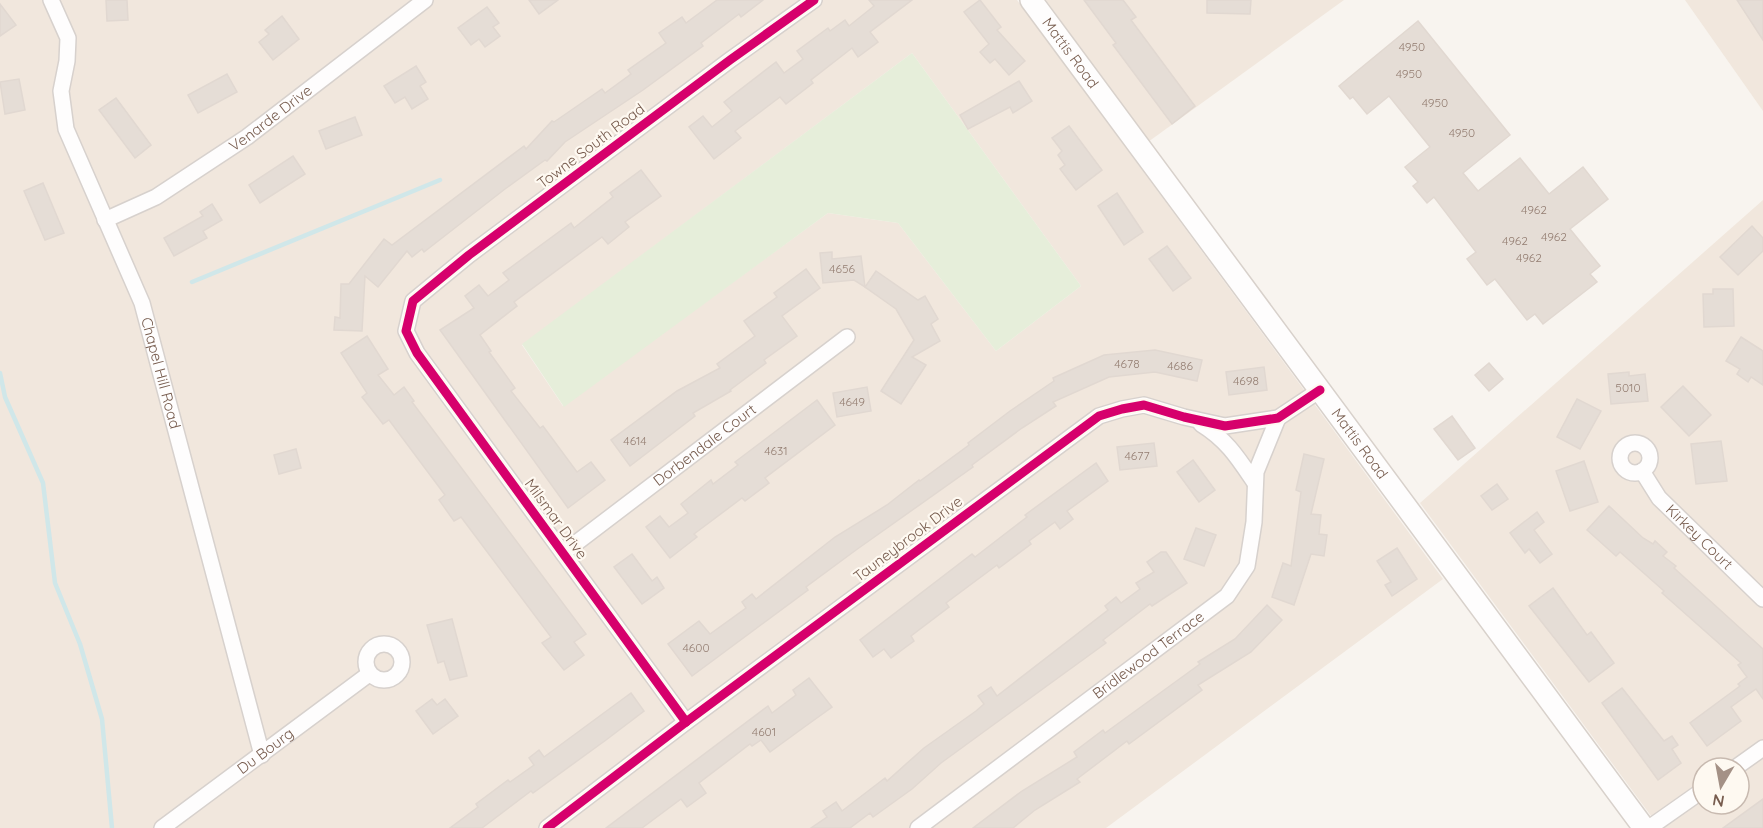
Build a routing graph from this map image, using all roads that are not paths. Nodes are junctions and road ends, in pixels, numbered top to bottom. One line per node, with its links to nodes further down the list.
1 (51, 0): 5 (street, Chapel Hill Road)
2 (425, 0): 5 (street, Venarde Drive)
3 (814, 0): 6 (street, Towne South Road)
4 (1031, 0): 8 (main road, Mattis Road)
5 (105, 220): 17 (street, Chapel Hill Road)
6 (406, 330): 13 (street, Milsmar Drive)
7 (847, 337): 13 (street, Dorbendale Court)
8 (1320, 390): 9 (street, Tauneybrook Drive); 22 (main road, Mattis Road)
9 (1278, 418): 10 (street, Tauneybrook Drive); 12 (street, Bridlewood Terrace)
10 (1195, 420): 12 (street, Tauneybrook Drive); 16 (street, Tauneybrook Drive)
11 (1642, 471): 14 (street, Kirkey Court)
12 (1255, 483): 21 (street, Bridlewood Terrace)
13 (563, 553): 16 (street, Milsmar Drive)
14 (1763, 599)
15 (369, 674): 17 (street, Du Bourg)
16 (686, 722): 20 (street, Tauneybrook Drive)
17 (262, 755): 19 (street, Du Bourg)
18 (1691, 798): 23 (street)
19 (162, 828)
20 (547, 828)
21 (918, 828)
22 (1644, 828)
23 (1649, 828)

